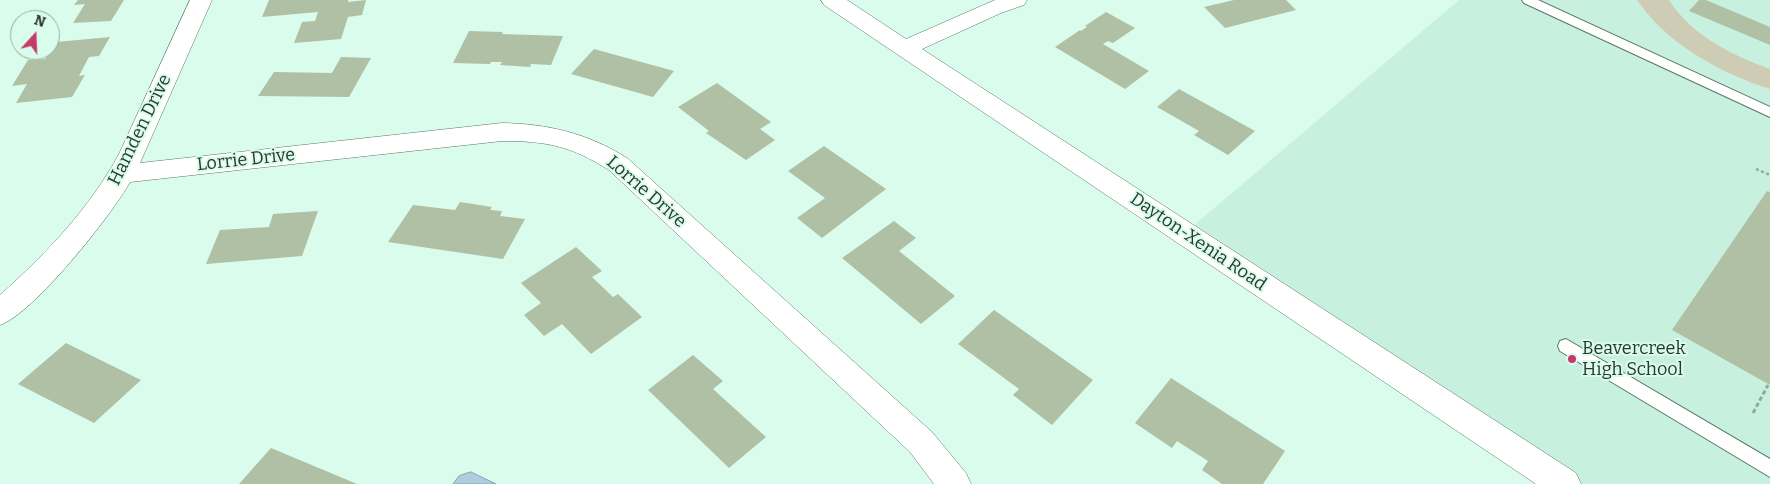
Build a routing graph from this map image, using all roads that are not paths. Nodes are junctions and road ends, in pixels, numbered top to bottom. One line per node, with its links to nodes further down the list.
1 (201, 0): 7 (street, Hamden Drive)
2 (832, 0): 5 (street, Dayton-Xenia Road)
3 (1016, 0): 5 (street)
4 (1528, 0): 6 (lane)
5 (904, 48): 12 (street, Dayton-Xenia Road)
6 (1770, 112)
7 (121, 174): 8 (street, Hamden Drive); 11 (street, Lorrie Drive)
8 (0, 313)
9 (1566, 346): 10 (lane)
10 (1770, 469)
11 (954, 484)
12 (1564, 484)

